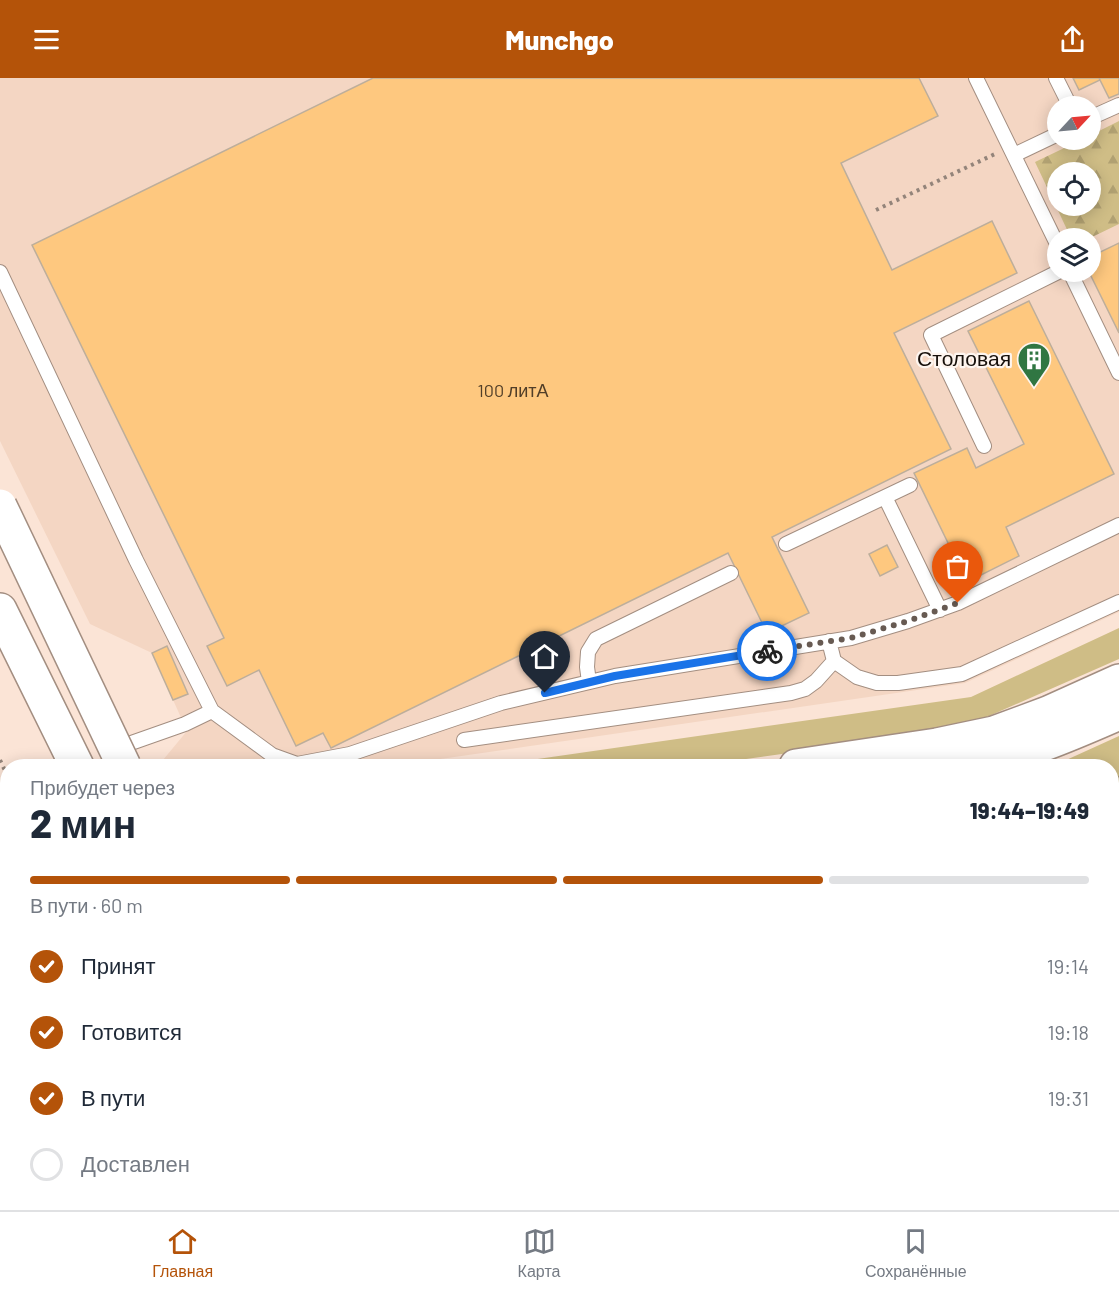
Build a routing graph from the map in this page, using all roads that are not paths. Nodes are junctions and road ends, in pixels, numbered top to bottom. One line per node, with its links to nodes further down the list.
1 (976, 78): 7 (lane)
2 (1056, 78): 3 (lane)
3 (1065, 96)
4 (1119, 105): 5 (lane)
5 (1101, 113)
6 (1047, 138): 7 (lane)
7 (1011, 151): 8 (lane)
8 (1049, 228)
9 (0, 272): 28 (lane)
10 (1047, 277): 13 (lane)
11 (1075, 282): 12 (lane)
12 (1119, 373)
13 (984, 446)
14 (910, 485): 15 (lane)
15 (885, 497): 19 (lane); 23 (lane)
16 (0, 506): 32 (main road, bridge)
17 (0, 517): 33 (street)
18 (1119, 525): 23 (lane)
19 (786, 544)
20 (731, 573): 27 (lane)
21 (1119, 602): 25 (lane)
22 (0, 610): 31 (main road)
23 (940, 610): 24 (lane)
24 (829, 641): 25 (lane); 27 (lane)
25 (834, 661): 30 (lane)
26 (1119, 681): 37 (main road)
27 (589, 682): 36 (lane)
28 (212, 711): 34 (lane); 35 (lane)
29 (1119, 713): 38 (main road)
30 (464, 740)
31 (73, 759)
32 (119, 759)
33 (119, 759)
34 (123, 759)
35 (282, 759)
36 (326, 759)
37 (843, 759)
38 (1027, 759)

